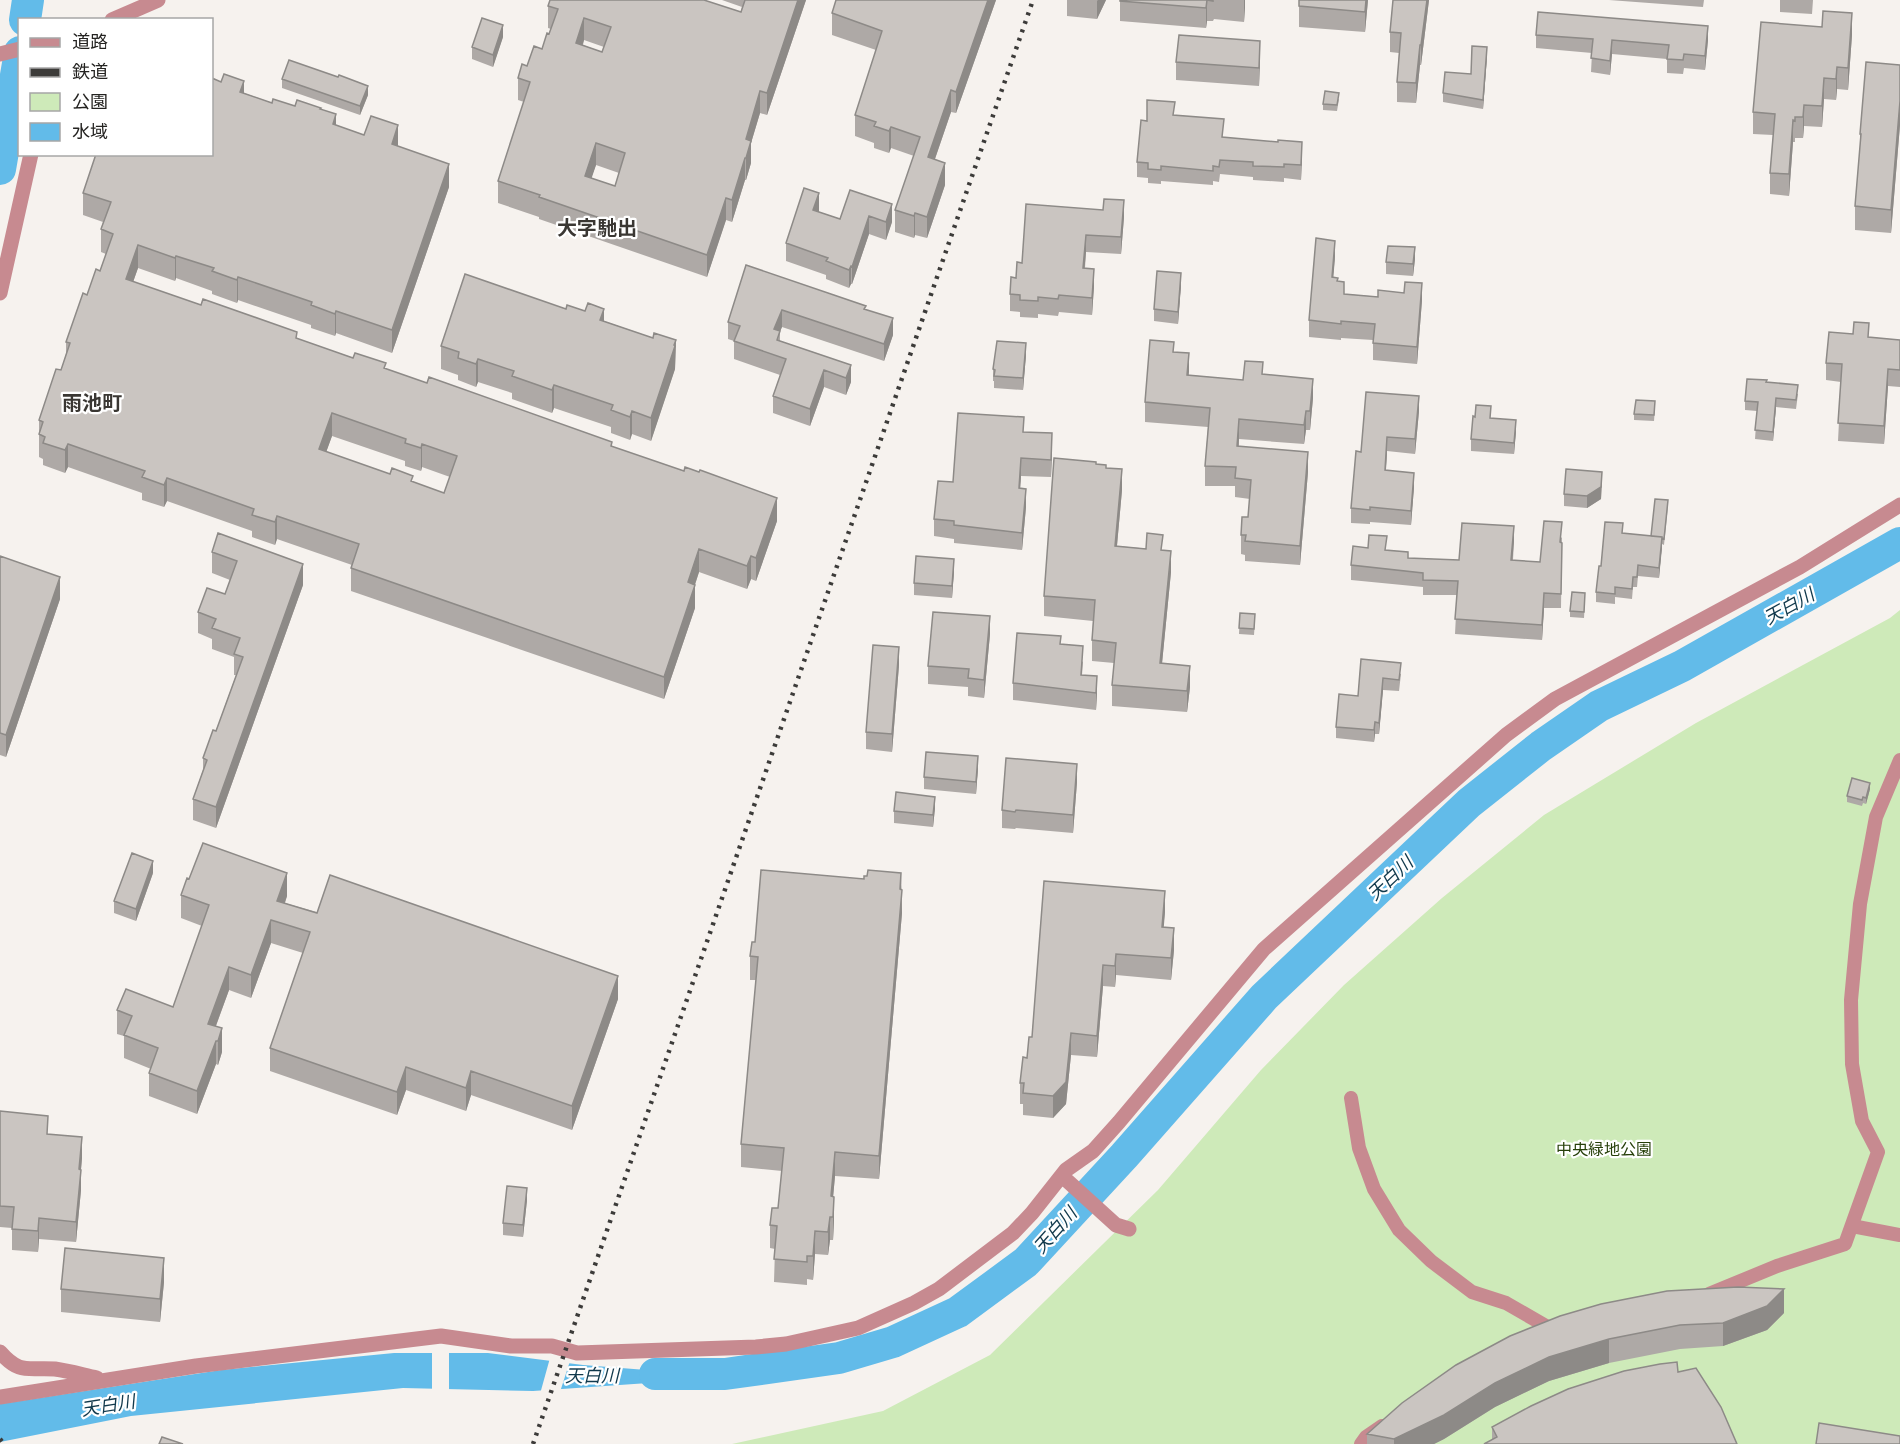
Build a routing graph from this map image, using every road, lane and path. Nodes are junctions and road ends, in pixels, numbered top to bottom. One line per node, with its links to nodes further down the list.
1 (158, 0): 2 (street)
2 (117, 18)
3 (18, 50): 4 (street)
4 (0, 54)
5 (31, 156): 6 (street)
6 (0, 292)
7 (1900, 505): 10 (street)
8 (1900, 759): 11 (street)
9 (1351, 1098): 15 (street)
10 (1065, 1179): 12 (street); 17 (street)
11 (1852, 1226): 13 (street); 14 (street)
12 (1123, 1227)
13 (1900, 1235)
14 (1696, 1300)
15 (1546, 1327)
16 (0, 1352): 17 (street)
17 (105, 1380): 18 (street)
18 (0, 1397)
19 (1394, 1417): 20 (street)
20 (1361, 1444)

